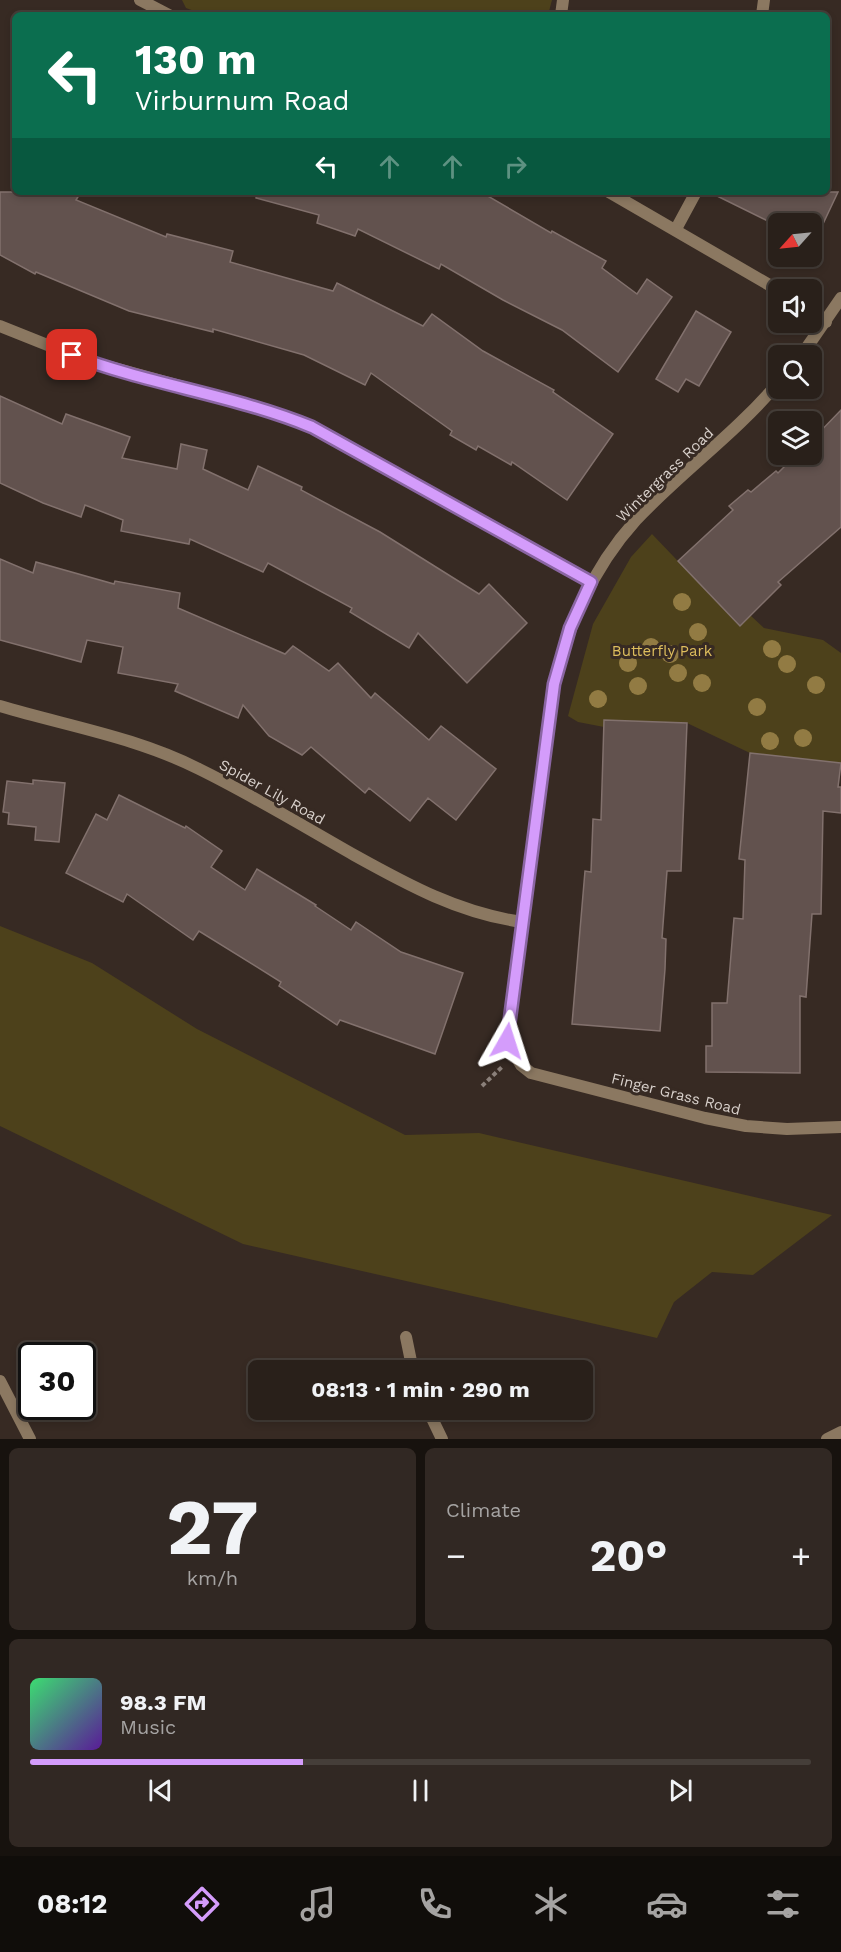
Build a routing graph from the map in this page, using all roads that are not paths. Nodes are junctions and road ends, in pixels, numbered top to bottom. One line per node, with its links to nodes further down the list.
1 (146, 1): 2 (street)
2 (164, 12)
3 (614, 195): 5 (street)
4 (694, 195): 5 (street)
5 (676, 229): 6 (street)
6 (768, 284)
7 (841, 298): 9 (street)
8 (822, 319): 9 (street)
9 (826, 322): 11 (street)
10 (0, 326): 13 (street)
11 (809, 345)
12 (768, 393): 13 (street, Wintergrass Road)
13 (591, 582): 15 (street, Wintergrass Road)
14 (0, 706): 15 (street, Spider Lily Road)
15 (522, 922): 16 (street, Wintergrass Road)
16 (514, 1055): 17 (street, Finger Grass Road)
17 (841, 1127)
18 (405, 1337): 19 (street)
19 (410, 1360)
20 (0, 1381): 23 (street)
21 (433, 1420): 24 (street)
22 (841, 1432): 25 (street)
23 (30, 1439)
24 (442, 1439)
25 (827, 1439)

